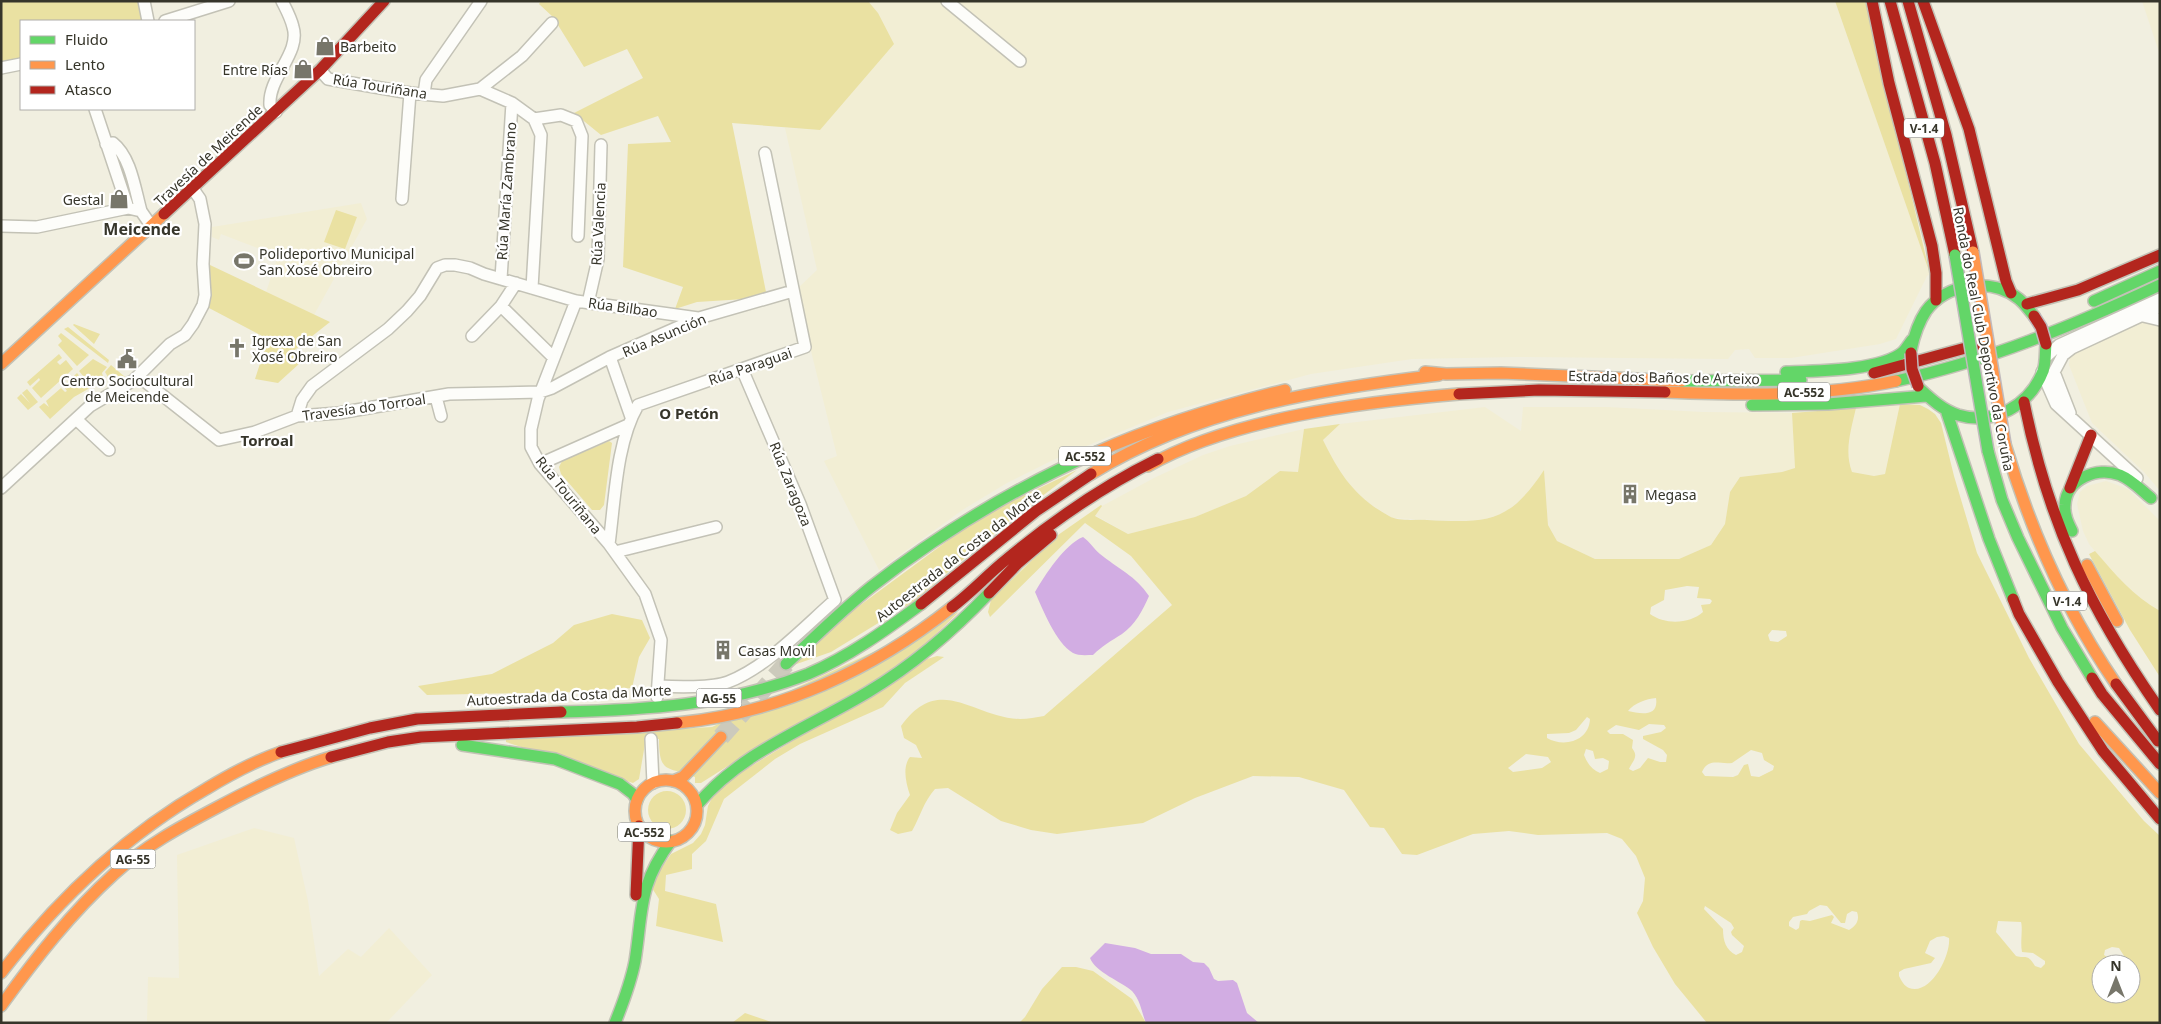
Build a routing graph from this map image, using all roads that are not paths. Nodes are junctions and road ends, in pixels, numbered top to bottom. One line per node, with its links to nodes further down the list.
1 (144, 1): 11 (street)
2 (229, 1): 12 (street)
3 (282, 1): 23 (street)
4 (384, 1): 17 (main road, Travesía de Meicende)
5 (481, 1): 20 (street)
6 (947, 1): 14 (street)
7 (1872, 1): 44 (main road)
8 (1890, 1): 102 (main road, Ronda do Real Club Deportivo da Coruña / V-1.4, bridge)
9 (1908, 1): 101 (main road, Ronda do Real Club Deportivo da Coruña / V-1.4, bridge)
10 (1923, 1): 42 (main road)
11 (148, 20)
12 (168, 20)
13 (552, 22): 18 (street)
14 (1020, 61)
15 (20, 64): 16 (street)
16 (1, 68)
17 (320, 70): 19 (street, Rúa Touriñana); 23 (main road, Travesía de Meicende)
18 (480, 89): 20 (street, Rúa Touriñana); 21 (street)
19 (410, 93): 20 (street, Rúa Touriñana); 29 (street)
20 (424, 94)
21 (512, 103): 24 (street); 37 (street, Rúa María Zambrano)
22 (94, 110): 25 (street)
23 (276, 112): 28 (main road, Travesía de Meicende)
24 (534, 119): 34 (street); 40 (street)
25 (106, 144): 30 (street); 31 (street)
26 (602, 146): 46 (street, Rúa Valencia)
27 (765, 153): 41 (street, Rúa Paraguai)
28 (193, 189): 33 (main road, Travesía de Meicende); 68 (street)
29 (402, 198)
30 (128, 208): 31 (street); 32 (street)
31 (141, 211): 33 (street)
32 (1, 226)
33 (152, 227): 63 (main road, Travesía de Meicende)
34 (578, 236)
35 (2160, 255): 47 (main road)
36 (2160, 271): 49 (main road)
37 (501, 279): 38 (street); 76 (street)
38 (516, 283): 40 (street); 48 (street)
39 (2160, 285): 70 (main road, Estrada dos Baños de Arteixo / AC-552)
40 (532, 288): 45 (street)
41 (793, 291): 52 (street, Rúa Asunción); 64 (street, Rúa Paraguai)
42 (2011, 293): 44 (main road); 47 (main road)
43 (2160, 299): 56 (street)
44 (1936, 300): 59 (main road)
45 (576, 301): 46 (street, Rúa Bilbao); 61 (street, Rúa Touriñana)
46 (588, 302): 52 (street, Rúa Bilbao)
47 (2027, 304): 60 (main road, bridge)
48 (501, 306): 57 (street); 61 (street)
49 (2080, 307)
50 (2160, 307): 51 (street)
51 (2143, 316): 54 (street); 56 (street); 75 (street)
52 (699, 318): 62 (street, Rúa Asunción)
53 (2054, 318): 55 (main road)
54 (2160, 320)
55 (2029, 328)
56 (2087, 331): 60 (street)
57 (472, 336)
58 (1998, 339): 65 (main road, Estrada dos Baños de Arteixo / AC-552)
59 (1912, 340): 65 (main road, AC-552); 71 (main road, bridge)
60 (2046, 350): 66 (main road)
61 (552, 357): 69 (street, Rúa Touriñana)
62 (610, 357): 69 (street, Rúa Asunción); 79 (street)
63 (1, 364)
64 (742, 369): 79 (street, Rúa Paraguai); 91 (street, Rúa Zaragoza)
65 (1503, 372): 67 (main road, Estrada dos Baños de Arteixo / AC-552)
66 (2042, 372): 73 (main road); 75 (street)
67 (1440, 375): 90 (main road, AC-552); 113 (main road, Autoestrada da Costa da Morte / AG-55)
68 (138, 376): 76 (street, Travesía do Torroal); 78 (street)
69 (540, 392): 72 (street, Travesía do Torroal); 83 (street, Rúa Touriñana)
70 (1442, 393): 71 (main road, AC-552); 82 (main road, Estrada dos Baños de Arteixo / AC-552)
71 (1926, 396): 74 (main road)
72 (436, 397): 76 (street, Travesía do Torroal); 77 (street, Travesía do Torroal)
73 (2024, 402): 74 (main road); 98 (main road)
74 (1947, 412): 96 (main road)
75 (2070, 415): 80 (street)
76 (297, 416)
77 (440, 416)
78 (76, 419): 81 (street); 84 (street)
79 (630, 421): 83 (street, Rúa Paraguai); 89 (street)
80 (2092, 435): 85 (main road); 86 (street)
81 (109, 450)
82 (1158, 459): 103 (main road, AG-55); 108 (main road, AC-552)
83 (540, 464): 89 (street, Rúa Touriñana)
84 (1, 488)
85 (2069, 490): 86 (main road); 93 (main road)
86 (2152, 498): 87 (street)
87 (2160, 507)
88 (716, 527): 89 (street)
89 (612, 548): 91 (street, Rúa Touriñana)
90 (881, 580): 91 (main road); 92 (main road, AC-552)
91 (834, 600): 92 (main road)
92 (835, 617): 94 (main road, AC-552)
93 (2121, 627)
94 (786, 664)
95 (2146, 668): 97 (main road)
96 (2058, 682): 106 (main road); 109 (main road)
97 (2160, 691)
98 (2160, 710)
99 (721, 737): 104 (main road)
100 (651, 739): 105 (street)
101 (2160, 742)
102 (2160, 764)
103 (306, 765): 107 (main road); 114 (main road, AG-55)
104 (673, 781): 105 (main road); 108 (main road)
105 (653, 783): 107 (main road)
106 (2160, 793)
107 (637, 800): 110 (main road, AC-552)
108 (697, 806): 111 (main road, AC-552)
109 (2160, 819)
110 (639, 826): 111 (main road, AC-552); 112 (main road, AC-552)
111 (672, 841): 112 (main road, AC-552)
112 (638, 927): 115 (main road, AC-552)
113 (1, 973)
114 (1, 1006)
115 (615, 1023)

